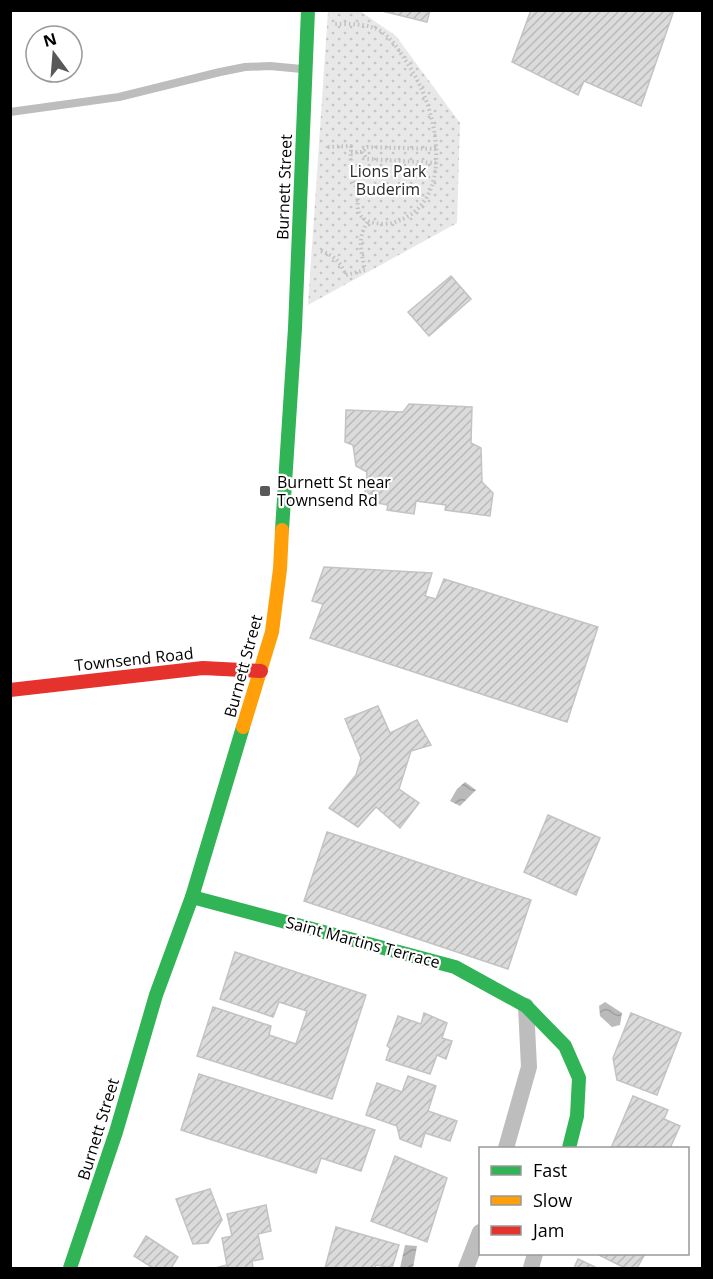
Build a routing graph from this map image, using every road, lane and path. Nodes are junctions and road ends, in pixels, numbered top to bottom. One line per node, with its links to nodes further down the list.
1 (308, 10): 3 (main road, Burnett Street)
2 (335, 24): 6 (path)
3 (305, 70): 4 (lane); 12 (main road, Burnett Street)
4 (10, 112)
5 (328, 147): 7 (path)
6 (436, 149): 8 (path); 9 (path)
7 (351, 152): 8 (path); 10 (path)
8 (362, 152): 9 (path)
9 (436, 163): 10 (path)
10 (368, 221): 11 (path)
11 (321, 251)
12 (261, 671): 13 (main road, Townsend Road); 14 (main road, Burnett Street)
13 (10, 690)
14 (192, 897): 15 (main road, Saint Martins Terrace); 19 (main road, Burnett Street)
15 (526, 1006): 16 (street); 17 (main road, Saint Martins Terrace)
16 (507, 1147)
17 (570, 1147)
18 (479, 1235): 20 (street)
19 (70, 1269)
20 (466, 1269)

